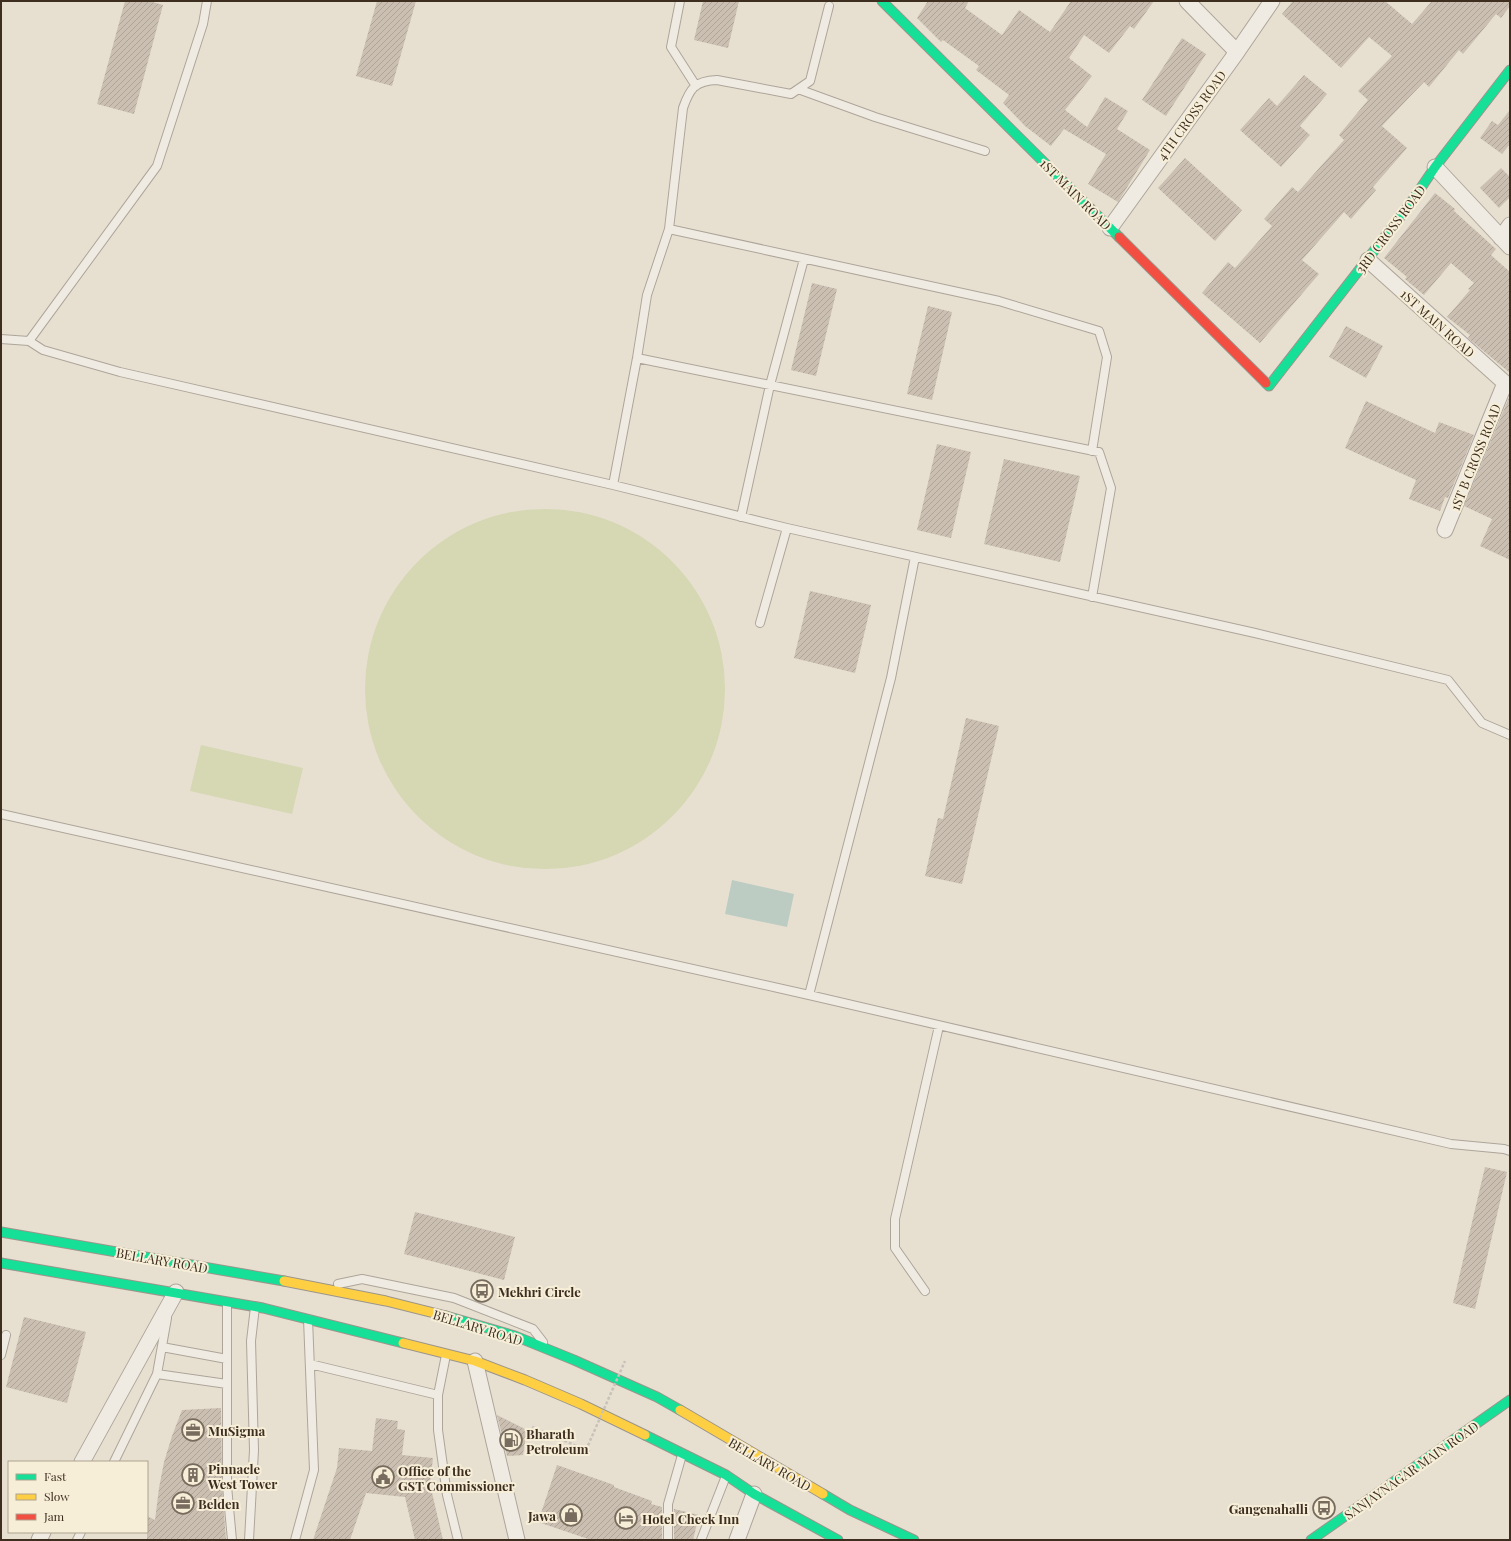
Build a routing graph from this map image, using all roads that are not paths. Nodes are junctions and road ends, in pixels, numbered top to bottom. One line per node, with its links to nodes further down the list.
1 (207, 1): 20 (lane)
2 (680, 1): 9 (lane)
3 (882, 1): 14 (main road, 1ST MAIN ROAD)
4 (1187, 1): 7 (street)
5 (1272, 1): 7 (street, 4TH CROSS ROAD)
6 (828, 6): 10 (lane)
7 (1237, 52): 14 (street, 4TH CROSS ROAD)
8 (1510, 70): 12 (main road, 3RD CROSS ROAD)
9 (696, 86): 10 (lane); 15 (lane)
10 (798, 89): 11 (lane)
11 (985, 152)
12 (1435, 167): 16 (street); 18 (main road, 3RD CROSS ROAD)
13 (1510, 225): 16 (street)
14 (1110, 228): 24 (main road, 1ST MAIN ROAD)
15 (668, 229): 17 (lane); 21 (lane)
16 (1505, 242)
17 (804, 259): 22 (lane); 25 (lane)
18 (1368, 260): 23 (street, 1ST MAIN ROAD); 24 (main road, 3RD CROSS ROAD)
19 (1, 339): 20 (lane)
20 (30, 341): 26 (lane)
21 (637, 358): 22 (lane); 26 (lane)
22 (770, 385): 25 (lane); 27 (lane)
23 (1508, 385): 29 (street, 1ST B CROSS ROAD)
24 (1269, 386)
25 (1092, 451): 31 (lane)
26 (613, 485): 27 (lane)
27 (741, 517): 28 (lane)
28 (786, 528): 30 (lane); 32 (lane)
29 (1445, 530)
30 (915, 557): 31 (lane); 35 (lane)
31 (1092, 597): 33 (lane)
32 (760, 623)
33 (1510, 734)
34 (1, 814): 35 (lane)
35 (809, 995): 36 (lane)
36 (939, 1026): 37 (lane); 41 (lane)
37 (1510, 1151)
38 (1, 1232): 40 (main road, BELLARY ROAD)
39 (1, 1263): 42 (main road)
40 (321, 1288): 48 (main road, BELLARY ROAD); 48 (lane)
41 (924, 1290)
42 (172, 1299): 43 (main road); 47 (lane); 59 (street)
43 (227, 1302): 44 (main road); 51 (lane)
44 (255, 1307): 45 (main road); 64 (lane)
45 (308, 1319): 49 (main road); 53 (lane)
46 (6, 1335): 50 (lane)
47 (162, 1348): 51 (lane); 54 (lane)
48 (548, 1350): 72 (main road, BELLARY ROAD)
49 (446, 1354): 52 (main road); 56 (lane)
50 (1, 1355)
51 (228, 1359): 55 (lane)
52 (475, 1361): 58 (main road); 67 (street)
53 (310, 1364): 56 (lane); 65 (lane)
54 (157, 1374): 55 (lane); 60 (lane)
55 (227, 1384): 63 (lane)
56 (438, 1395): 66 (lane)
57 (1510, 1400): 73 (main road, SANJAYNAGAR MAIN ROAD)
58 (682, 1454): 61 (main road); 68 (lane)
59 (83, 1461)
60 (114, 1461)
61 (726, 1476): 62 (main road); 69 (lane)
62 (754, 1494): 70 (street); 71 (main road)
63 (232, 1540)
64 (249, 1540)
65 (295, 1540)
66 (458, 1540)
67 (517, 1540)
68 (668, 1540)
69 (701, 1540)
70 (737, 1540)
71 (838, 1540)
72 (914, 1540)
73 (1311, 1540)

